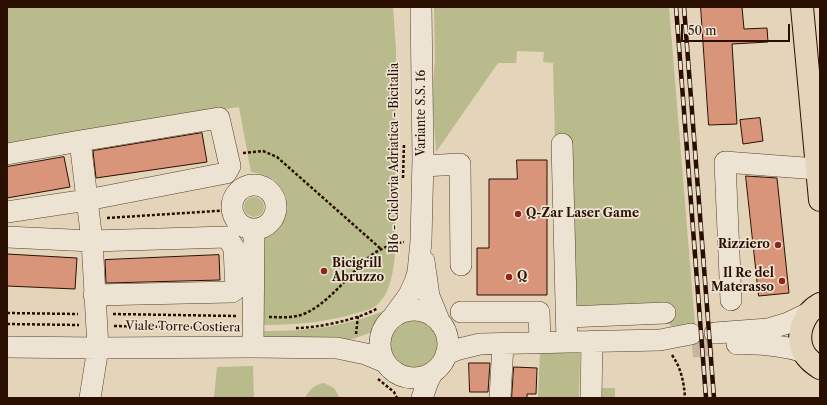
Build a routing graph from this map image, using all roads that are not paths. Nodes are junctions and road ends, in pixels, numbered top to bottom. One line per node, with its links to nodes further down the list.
1 (421, 7): 6 (street, Variante S.S. 16)
2 (802, 7): 7 (main road)
3 (80, 141): 5 (street); 9 (street); 9 (street)
4 (562, 144): 22 (street)
5 (7, 154)
6 (422, 166): 11 (street, Variante S.S. 16); 15 (street)
7 (817, 169): 8 (main road); 16 (street)
8 (820, 200)
9 (88, 210): 10 (street); 14 (street)
10 (7, 212)
11 (422, 218): 21 (street, Variante S.S. 16); 23 (street, Variante S.S. 16)
12 (254, 230): 12 (street); 31 (street)
13 (7, 237): 14 (street)
14 (92, 241): 18 (street); 18 (street)
15 (461, 265)
16 (731, 300)
17 (817, 305): 34 (main road); 34 (street)
18 (95, 311): 32 (street)
19 (461, 312): 26 (street)
20 (665, 313): 22 (street)
21 (387, 316): 23 (street); 33 (street, Viale Torre Costiera); 36 (street)
22 (566, 318): 27 (street)
23 (442, 326): 28 (street); 35 (street)
24 (692, 340): 25 (street)
25 (592, 341): 27 (street); 44 (street)
26 (540, 342): 27 (street); 29 (street)
27 (567, 342)
28 (480, 344): 29 (street); 35 (street)
29 (503, 344): 43 (street)
30 (7, 347): 32 (street, Viale Torre Costiera)
31 (253, 347): 32 (street, Viale Torre Costiera); 33 (street, Viale Torre Costiera)
32 (98, 348): 40 (street)
33 (337, 348): 36 (street, Viale Torre Costiera)
34 (804, 352): 37 (main road)
35 (446, 354): 38 (street)
36 (385, 362): 39 (street)
37 (820, 368)
38 (433, 372): 39 (street); 42 (street)
39 (402, 376): 41 (street)
40 (90, 398)
41 (416, 398)
42 (422, 398)
43 (500, 398)
44 (591, 398)

